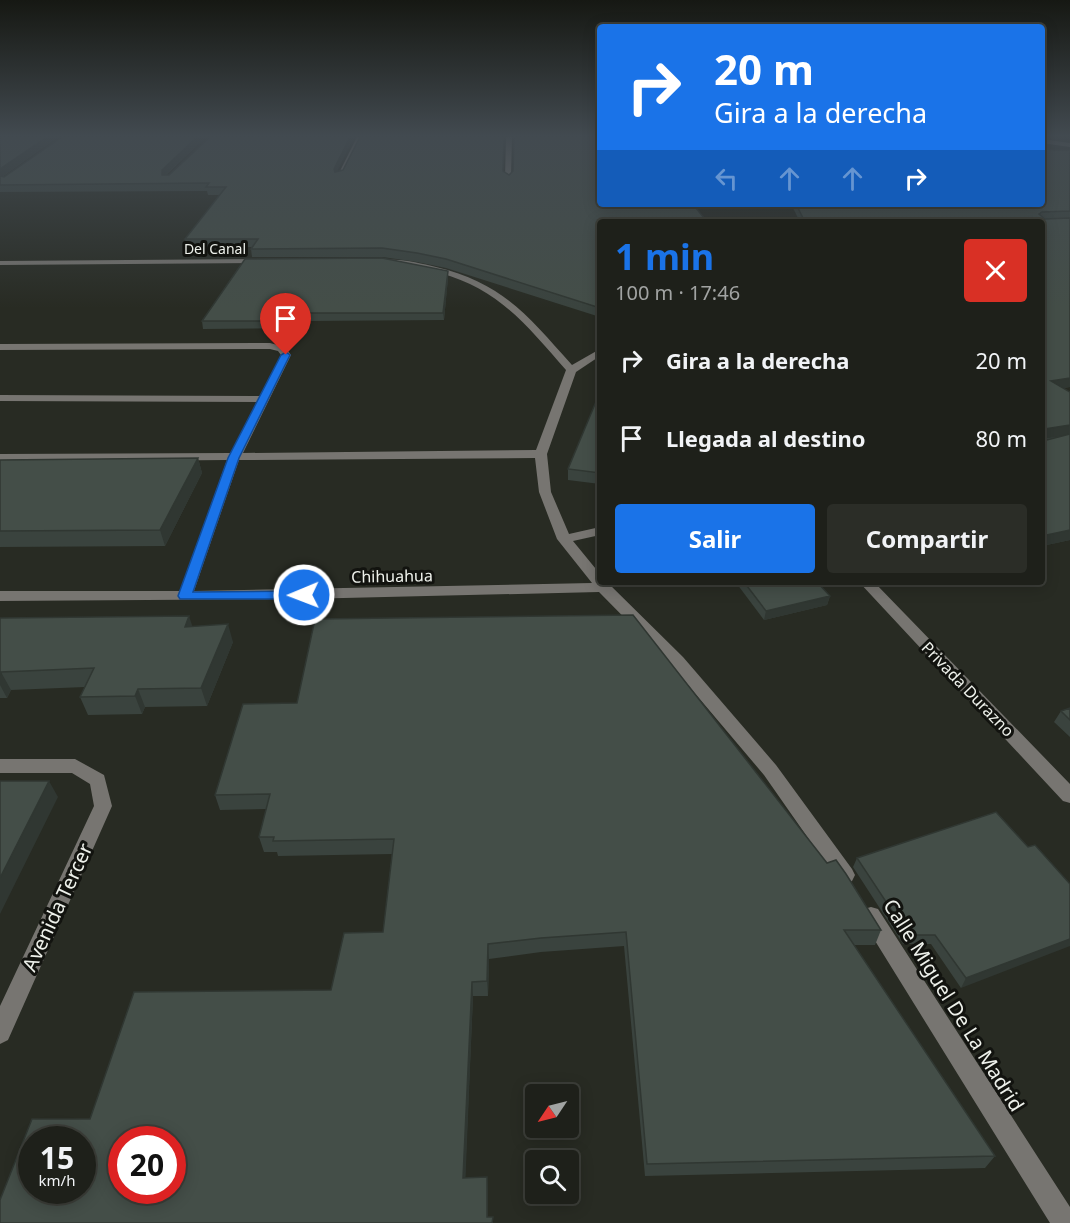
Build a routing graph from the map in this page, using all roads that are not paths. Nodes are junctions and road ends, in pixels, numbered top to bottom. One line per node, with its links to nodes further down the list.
1 (276, 261): 3 (street, Del Canal)
2 (383, 261): 6 (street)
3 (0, 263)
4 (0, 347): 8 (street)
5 (597, 354): 6 (street)
6 (571, 370): 9 (street, Calle Miguel De La Madrid)
7 (0, 398): 8 (street)
8 (263, 399): 11 (street)
9 (541, 454): 11 (street); 13 (street, Calle Miguel De La Madrid)
10 (0, 458): 11 (street)
11 (234, 458): 18 (street)
12 (597, 532): 13 (street)
13 (564, 539): 14 (street, Calle Miguel De La Madrid)
14 (597, 580)
15 (869, 585): 20 (street, Privada Durazno)
16 (603, 587): 18 (street, Chihuahua); 22 (street, Calle Miguel De La Madrid)
17 (0, 596): 18 (street, Chihuahua)
18 (184, 596)
19 (0, 766): 21 (street, Avenida Tercer)
20 (1070, 796)
21 (0, 1032)
22 (1065, 1223)

